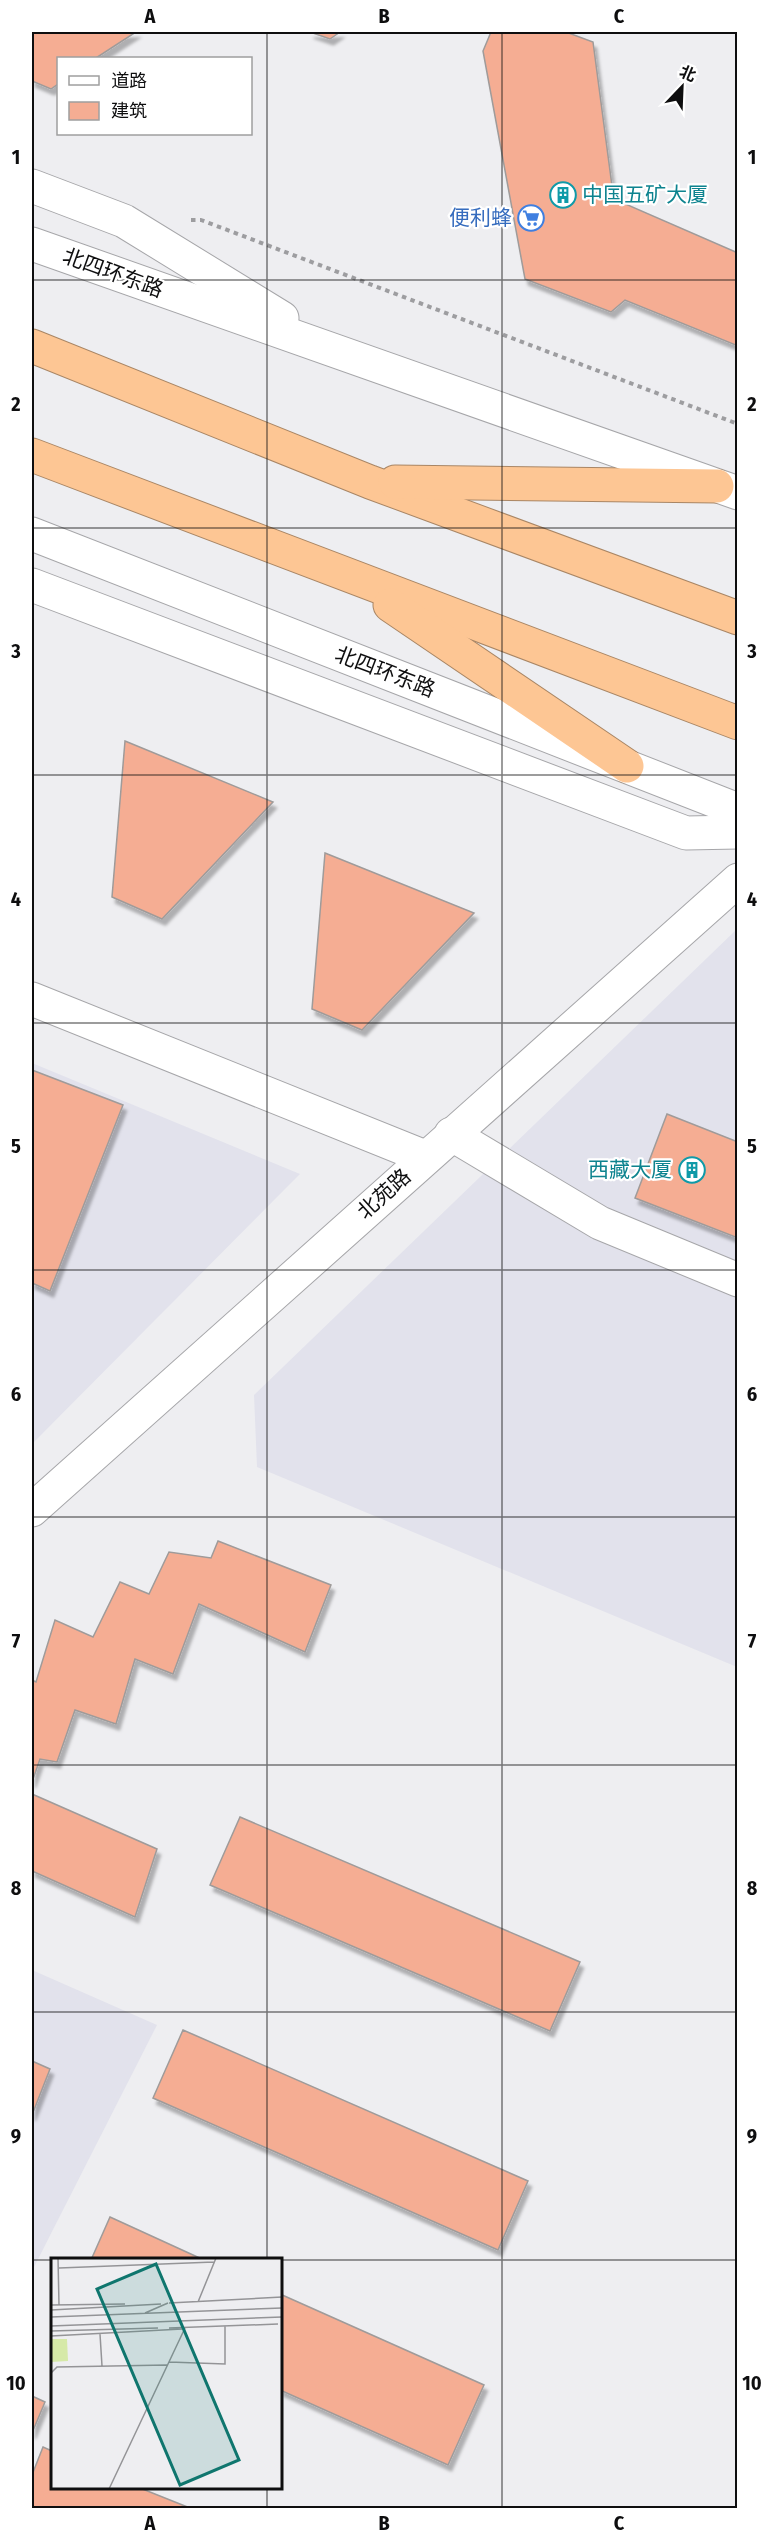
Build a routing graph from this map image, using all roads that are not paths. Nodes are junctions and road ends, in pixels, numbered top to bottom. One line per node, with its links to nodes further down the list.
1 (32, 186): 4 (street)
2 (32, 244): 4 (street, 北四环东路)
3 (32, 346): 6 (highway)
4 (339, 354): 7 (street, 北四环东路)
5 (32, 455): 9 (highway)
6 (370, 482): 7 (highway); 11 (highway)
7 (728, 490)
8 (32, 534): 13 (street, 北四环东路)
9 (347, 575): 12 (highway); 13 (highway)
10 (32, 585): 15 (street)
11 (738, 618)
12 (738, 723)
13 (627, 766): 14 (street, 北四环东路)
14 (738, 810)
15 (738, 832)
16 (738, 880): 18 (street, 北苑路)
17 (32, 999): 19 (street)
18 (451, 1134): 19 (street, 北苑路); 20 (street)
19 (425, 1157): 21 (street, 北苑路)
20 (738, 1280)
21 (32, 1510)

